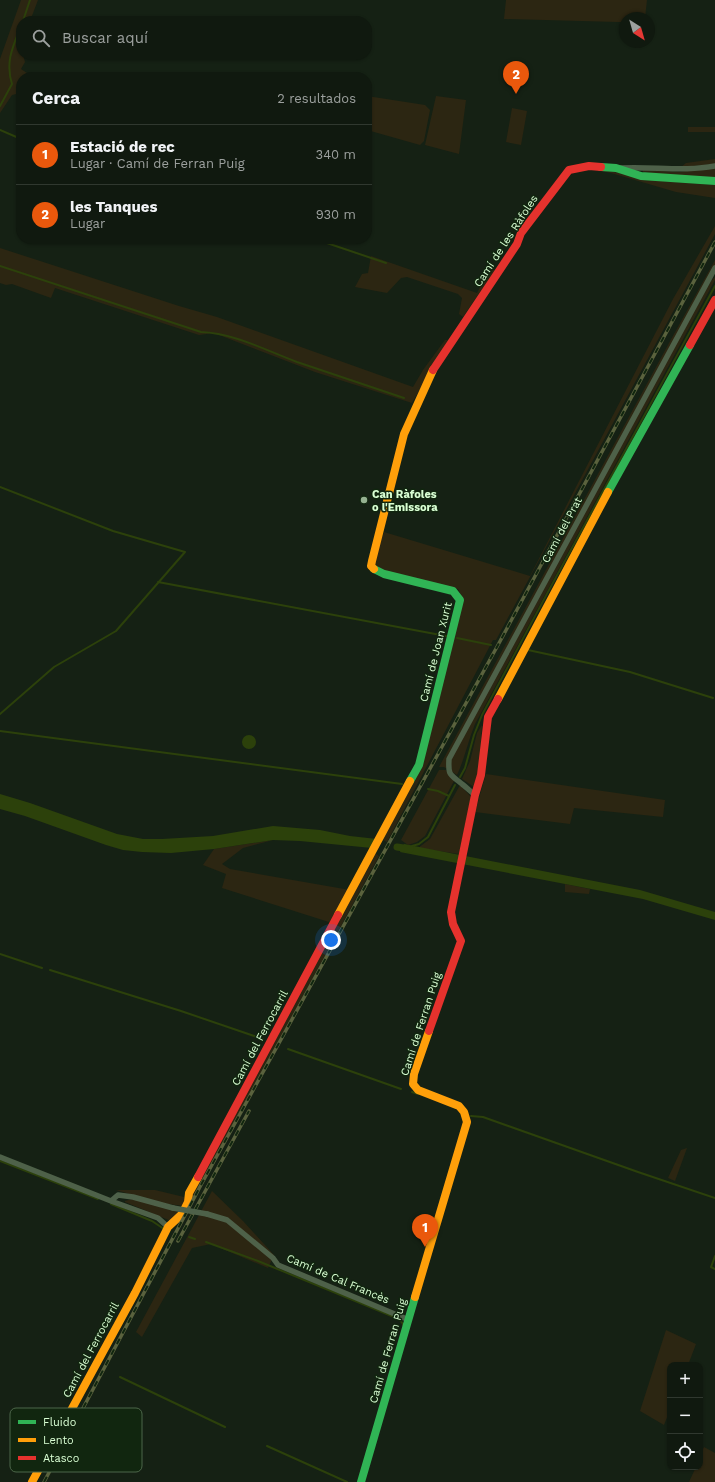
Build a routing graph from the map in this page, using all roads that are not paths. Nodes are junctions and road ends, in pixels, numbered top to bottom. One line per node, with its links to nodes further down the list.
1 (715, 166): 2 (street)
2 (616, 168): 3 (street, Camí de les Ràfoles); 6 (street, Camí de les Ràfoles)
3 (715, 181)
4 (715, 268): 7 (street, Camí del Prat)
5 (715, 300): 7 (street, Camí de Ferran Puig)
6 (404, 434): 8 (street, Camí de Joan Xurit)
7 (475, 795): 12 (street, Camí de Ferran Puig)
8 (370, 857): 11 (street, Camí del Ferrocarril)
9 (0, 1157): 10 (street)
10 (111, 1201): 11 (street); 12 (street, Camí de Cal Francès, bridge)
11 (168, 1227): 13 (street, Camí del Ferrocarril)
12 (409, 1320): 16 (street, Camí de Ferran Puig)
13 (72, 1408)
14 (37, 1472): 15 (street, Camí del Ferrocarril)
15 (32, 1482)
16 (361, 1482)

